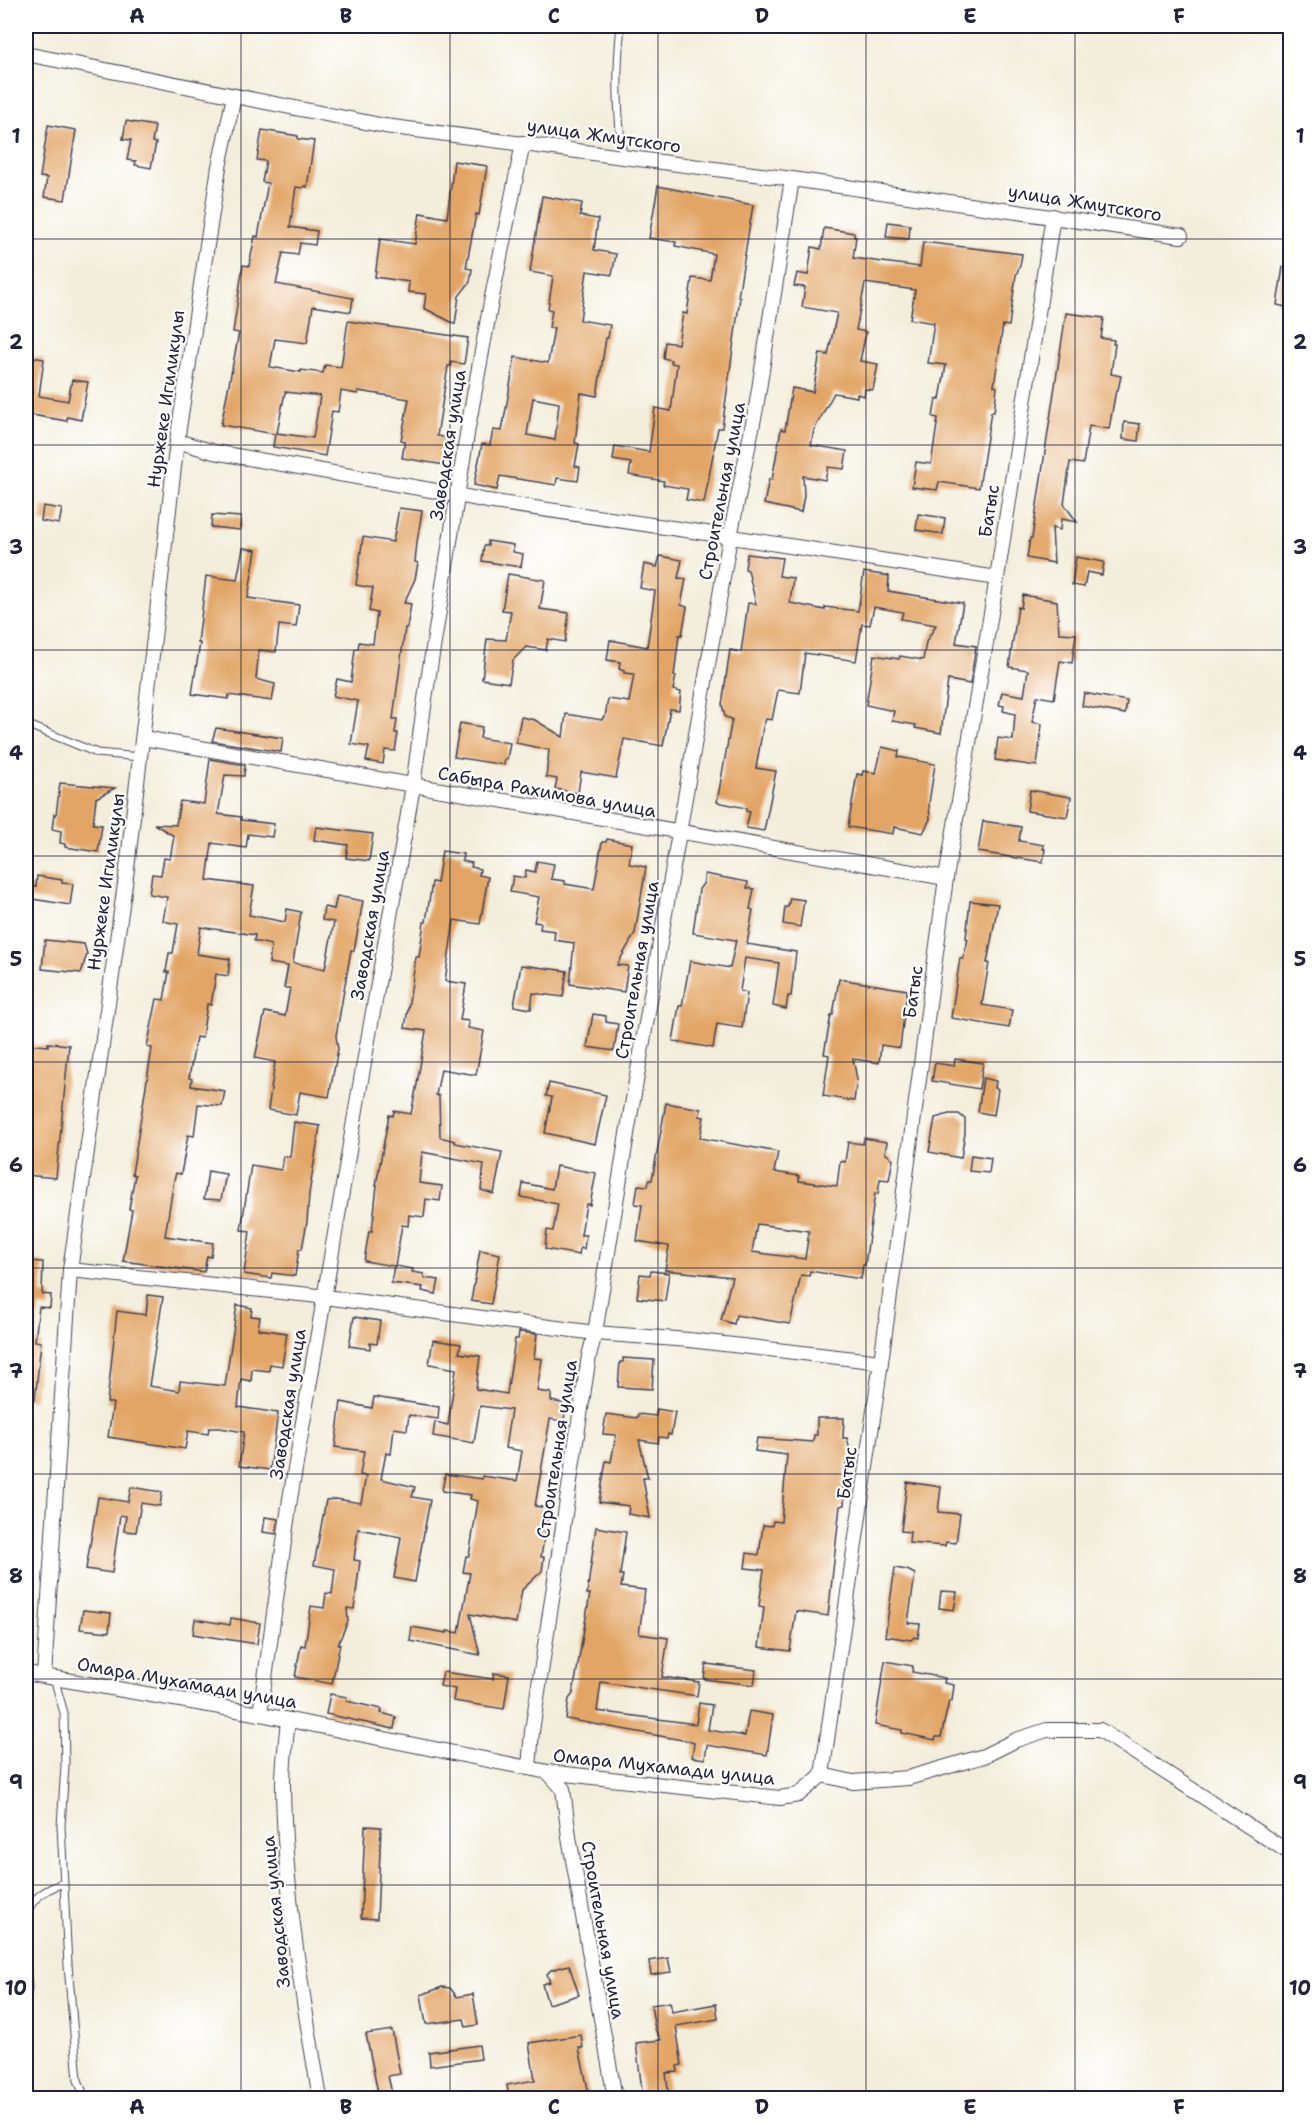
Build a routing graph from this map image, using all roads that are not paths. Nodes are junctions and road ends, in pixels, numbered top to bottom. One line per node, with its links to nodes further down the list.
1 (621, 26): 5 (lane)
2 (26, 54): 3 (street, улица Жмутского)
3 (234, 96): 4 (street, улица Жмутского); 9 (street, Нуржеке Игиликулы)
4 (523, 143): 5 (street, улица Жмутского); 10 (street, Заводская улица)
5 (623, 157): 6 (street, улица Жмутского)
6 (792, 179): 7 (street, улица Жмутского); 11 (street, Строительная улица)
7 (1053, 216): 8 (street, улица Жмутского); 12 (street, Батыс)
8 (1180, 236)
9 (177, 441): 10 (street); 14 (street, Нуржеке Игиликулы)
10 (457, 496): 11 (street); 16 (street, Заводская улица)
11 (730, 537): 12 (street); 17 (street, Строительная улица)
12 (997, 578): 18 (street, Батыс)
13 (26, 724): 15 (lane)
14 (143, 738): 15 (street, Нуржеке Игиликулы); 16 (street, Сабыра Рахимова улица)
15 (141, 758): 19 (street, Нуржеке Игиликулы)
16 (413, 786): 17 (street, Сабыра Рахимова улица); 20 (street, Заводская улица)
17 (679, 833): 18 (street, Сабыра Рахимова улица); 21 (street, Строительная улица)
18 (946, 878): 22 (street, Батыс)
19 (70, 1270): 20 (street); 24 (street, Нуржеке Игиликулы)
20 (325, 1298): 21 (street); 25 (street, Заводская улица)
21 (595, 1334): 22 (street); 27 (street, Строительная улица)
22 (881, 1362): 29 (street, Батыс)
23 (26, 1673): 24 (street, Омара Мухамади улица)
24 (49, 1677): 25 (street, Омара Мухамади улица); 31 (lane, Нуржеке Игиликулы)
25 (260, 1713): 26 (street, Омара Мухамади улица)
26 (288, 1720): 27 (street, Омара Мухамади улица); 36 (street, Заводская улица)
27 (529, 1768): 28 (street, Омара Мухамади улица)
28 (548, 1772): 29 (street, Омара Мухамади улица); 37 (street, Строительная улица)
29 (822, 1775): 30 (street)
30 (1290, 1852)
31 (63, 1883): 32 (lane); 35 (lane, Нуржеке Игиликулы)
32 (26, 1916)
33 (26, 1957): 34 (lane)
34 (26, 2001)
35 (85, 2098)
36 (321, 2098)
37 (615, 2098)

